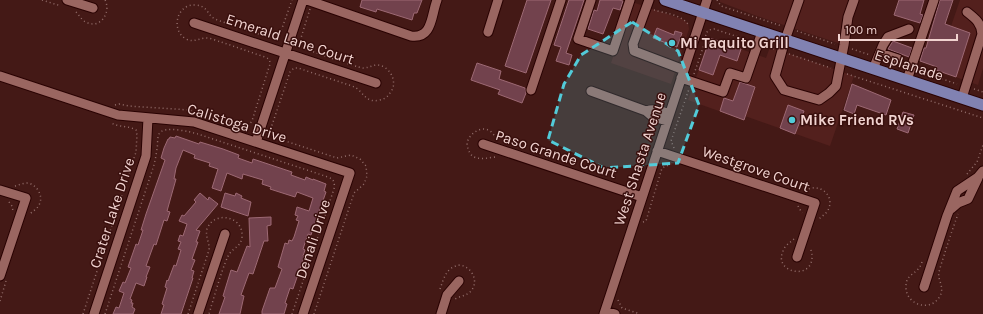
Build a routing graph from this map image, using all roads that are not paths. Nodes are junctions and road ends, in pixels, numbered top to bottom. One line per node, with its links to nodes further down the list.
1 (67, 0): 15 (street)
2 (303, 0): 23 (street)
3 (437, 0): 12 (street)
4 (498, 0): 20 (street)
5 (561, 0): 32 (street)
6 (592, 0): 7 (street)
7 (630, 0)
8 (708, 0): 17 (street, West Shasta Avenue)
9 (799, 0): 22 (street)
10 (854, 0): 25 (street)
11 (934, 0): 30 (street)
12 (310, 1)
13 (669, 1): 17 (main road, Esplanade)
14 (647, 4): 28 (street)
15 (93, 8)
16 (967, 12): 34 (street)
17 (703, 13): 21 (main road, Esplanade); 28 (street, West Shasta Avenue)
18 (194, 23): 23 (street, Emerald Lane Court)
19 (909, 29): 24 (street)
20 (488, 32)
21 (762, 32): 22 (main road, Esplanade); 28 (street)
22 (785, 40): 25 (main road, Esplanade); 25 (street)
23 (285, 53): 31 (street, Emerald Lane Court); 38 (street)
24 (879, 56): 26 (street); 27 (street)
25 (841, 59): 27 (main road, Esplanade)
26 (898, 59)
27 (873, 69): 30 (main road, Esplanade)
28 (682, 74): 37 (street, West Shasta Avenue)
29 (0, 76): 36 (street, Calistoga Drive)
30 (907, 80): 34 (main road, Esplanade)
31 (376, 83)
32 (531, 90)
33 (591, 92): 37 (street)
34 (962, 98): 35 (main road, Esplanade)
35 (983, 105)
36 (148, 118): 38 (street, Calistoga Drive); 54 (street, Crater Lake Drive)
37 (668, 118): 40 (street, West Shasta Avenue)
38 (256, 142): 41 (street, Calistoga Drive)
39 (483, 144): 45 (street, Paso Grande Court)
40 (657, 150): 45 (street, West Shasta Avenue); 49 (street, Westgrove Court)
41 (350, 173): 56 (street, Denali Drive)
42 (981, 174): 44 (street); 46 (street)
43 (0, 190): 50 (street)
44 (959, 190): 46 (street); 47 (street)
45 (642, 198): 53 (street, West Shasta Avenue)
46 (967, 198): 47 (street)
47 (949, 211): 52 (street)
48 (225, 234): 55 (street)
49 (797, 257)
50 (0, 276)
51 (459, 281): 57 (street)
52 (924, 287)
53 (604, 312): 58 (street)
54 (94, 314)
55 (198, 314)
56 (304, 314)
57 (441, 314)
58 (615, 314)

